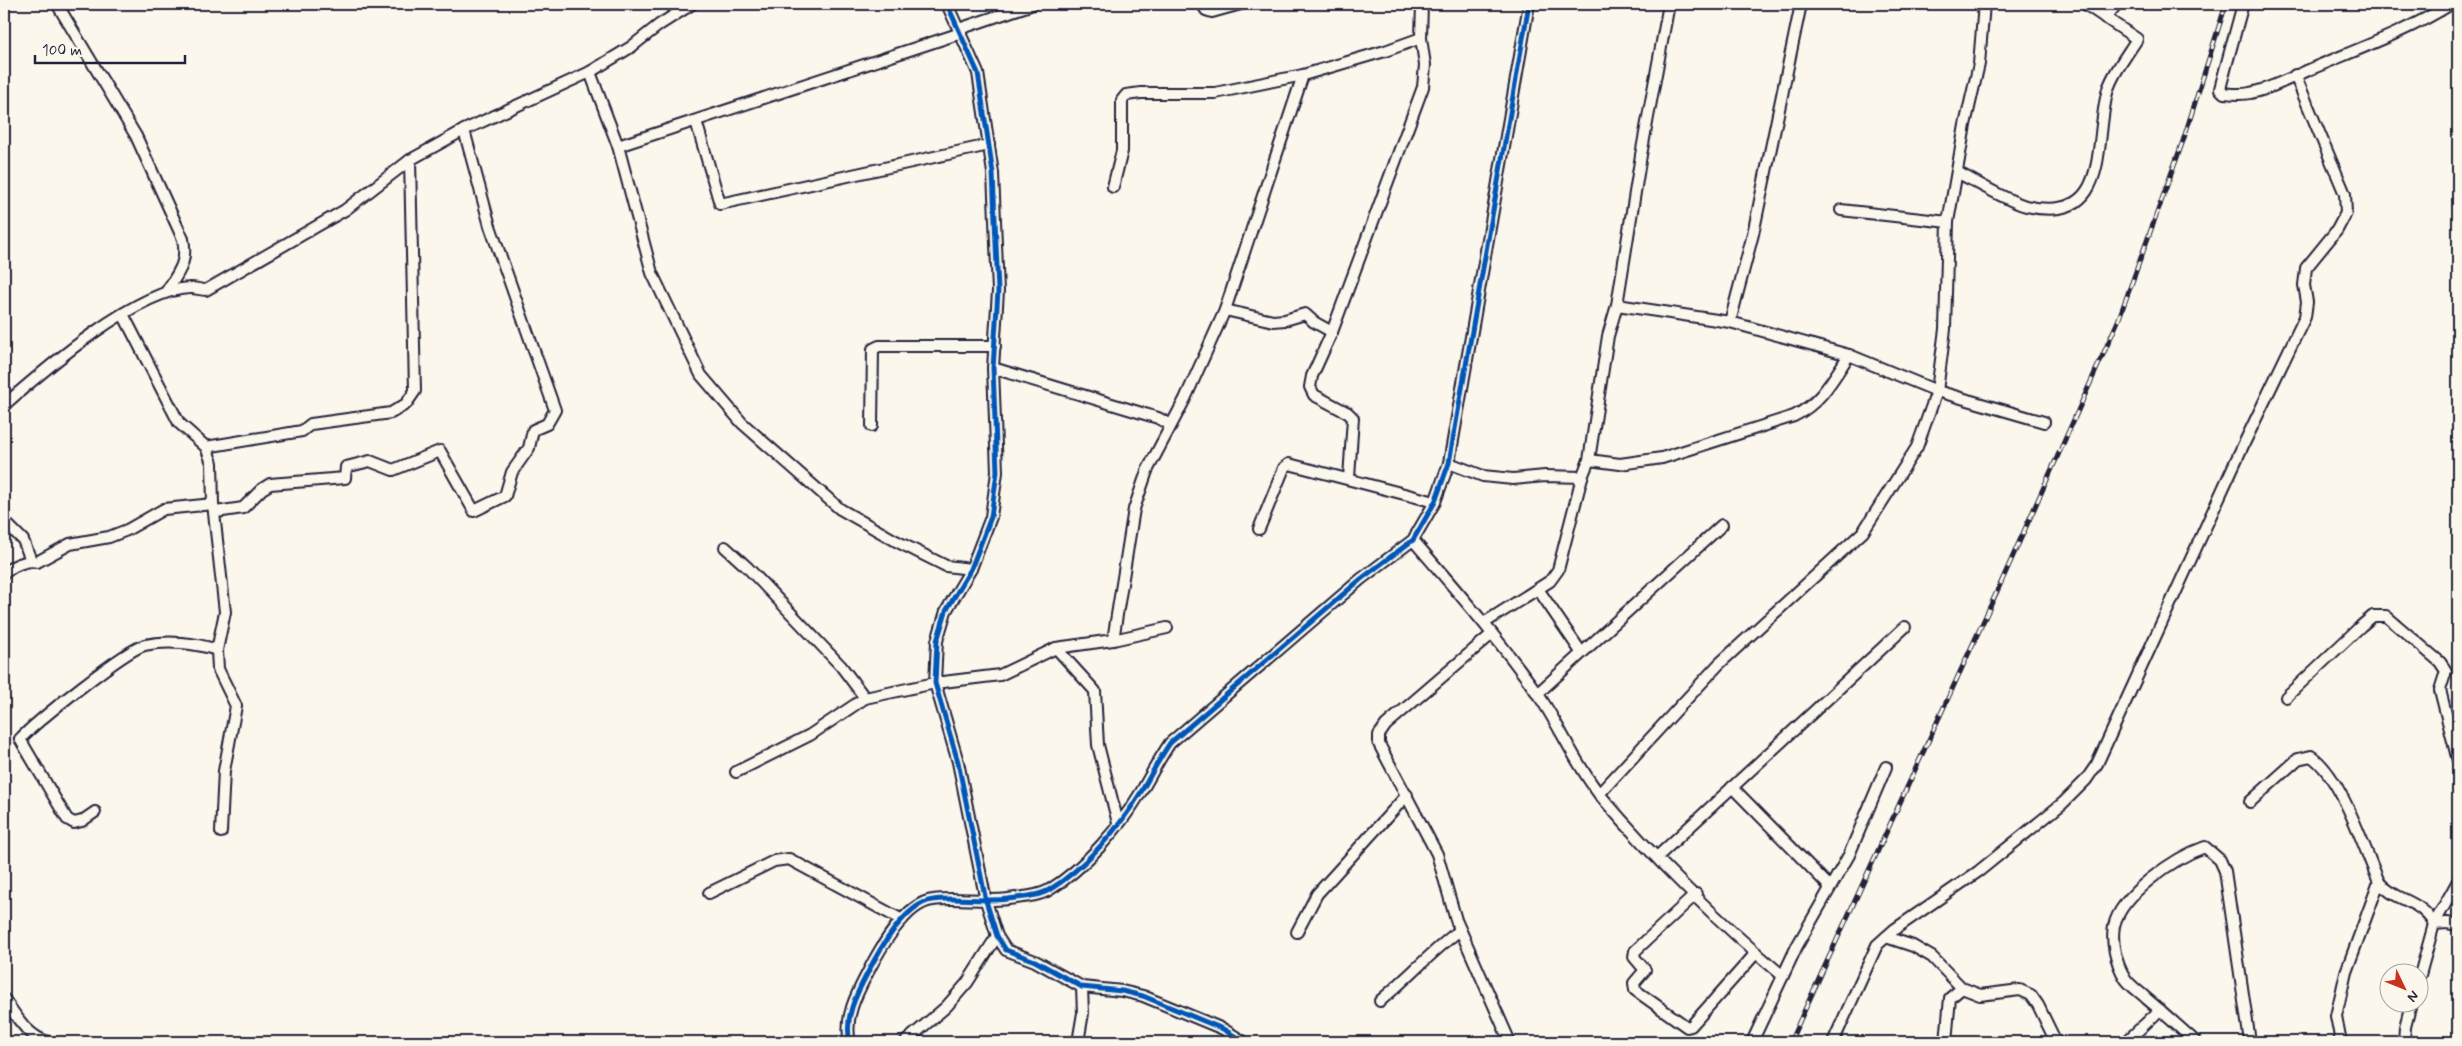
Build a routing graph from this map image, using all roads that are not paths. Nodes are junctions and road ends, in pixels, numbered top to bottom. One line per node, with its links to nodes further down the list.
1 (57, 4): 31 (street)
2 (947, 4): 17 (street)
3 (1033, 4): 17 (street)
4 (1202, 4): 5 (street)
5 (1241, 4)
6 (1422, 4): 18 (street)
7 (1529, 4): 47 (street)
8 (1669, 4): 32 (street)
9 (1801, 4): 35 (street)
10 (1984, 4): 27 (street)
11 (2085, 4): 16 (street)
12 (2117, 4): 16 (street)
13 (2242, 4): 21 (street)
14 (2451, 4): 21 (street)
15 (686, 5): 19 (street)
16 (2105, 18): 27 (street)
17 (960, 31): 22 (street); 24 (street)
18 (1421, 38): 20 (street); 36 (street)
19 (590, 72): 23 (street); 25 (street)
20 (1303, 75): 28 (street); 33 (street)
21 (2295, 76): 96 (street)
22 (696, 120): 24 (street); 25 (street)
23 (464, 130): 26 (street); 51 (street)
24 (989, 145): 37 (street)
25 (618, 146): 58 (street)
26 (410, 160): 31 (street); 45 (street)
27 (1957, 172): 30 (street)
28 (1113, 187)
29 (1841, 210): 30 (street)
30 (1948, 222): 40 (street)
31 (166, 292): 34 (street)
32 (1617, 305): 35 (street); 46 (street)
33 (1225, 310): 36 (street); 43 (street)
34 (123, 314): 41 (street); 45 (street)
35 (1730, 322): 38 (street)
36 (1332, 332): 49 (street)
37 (995, 346): 39 (street); 44 (street)
38 (1849, 355): 40 (street); 46 (street)
39 (993, 368): 43 (street); 58 (street)
40 (1937, 391): 42 (street); 77 (street)
41 (4, 405)
42 (2044, 422)
43 (1169, 424): 65 (street)
44 (872, 426)
45 (206, 447): 51 (street)
46 (1590, 460): 48 (street)
47 (1449, 463): 48 (street); 50 (street)
48 (1582, 477): 60 (street)
49 (1348, 478): 50 (street); 54 (street)
50 (1435, 502): 55 (street)
51 (214, 508): 57 (street); 67 (street)
52 (4, 521): 57 (street)
53 (1722, 525): 68 (street)
54 (1259, 529)
55 (1413, 540): 61 (street); 81 (street)
56 (725, 547): 72 (street)
57 (31, 560): 59 (street)
58 (971, 568): 69 (street)
59 (4, 574)
60 (1538, 589): 61 (street); 68 (street)
61 (1484, 623): 64 (street)
62 (1905, 627): 76 (street)
63 (1167, 628): 65 (street)
64 (1492, 634): 70 (street); 78 (street)
65 (1113, 640): 66 (street)
66 (1056, 648): 69 (street); 81 (street)
67 (217, 650): 80 (street); 82 (street)
68 (1581, 652): 70 (street)
69 (935, 683): 72 (street); 89 (street)
70 (1537, 694): 77 (street)
71 (2286, 697): 73 (street)
72 (865, 698): 75 (street)
73 (2458, 761)
74 (1886, 767): 86 (street)
75 (736, 772)
76 (1732, 787): 83 (street); 86 (street)
77 (1599, 794): 83 (street)
78 (1407, 795): 93 (street); 94 (street)
79 (2250, 802): 85 (street)
80 (95, 812)
81 (1118, 823): 89 (street)
82 (222, 832)
83 (1657, 856): 88 (street)
84 (2458, 881): 91 (street)
85 (2379, 882): 91 (street); 119 (street)
86 (1830, 887): 99 (street)
87 (709, 893): 90 (street)
88 (1696, 894): 97 (street); 97 (street)
89 (986, 901): 90 (street); 95 (street)
90 (902, 920): 107 (street)
91 (2434, 924): 92 (street); 98 (street)
92 (2458, 925)
93 (1460, 930): 103 (street); 111 (street)
94 (1297, 932)
95 (997, 936): 100 (street); 108 (street)
96 (1886, 937): 101 (street); 113 (street)
97 (1756, 953): 99 (street)
98 (2423, 964)
99 (1783, 976): 112 (street)
100 (1082, 987): 109 (street); 110 (street)
101 (1962, 988): 114 (street); 115 (street)
102 (4, 999): 106 (street)
103 (1380, 1001)
104 (2160, 1010): 116 (street); 117 (street); 118 (street)
105 (2408, 1014): 120 (street)
106 (48, 1042)
107 (850, 1042)
108 (906, 1042)
109 (1078, 1042)
110 (1244, 1042)
111 (1510, 1042)
112 (1752, 1042)
113 (1833, 1042)
114 (1946, 1042)
115 (2056, 1042)
116 (2126, 1042)
117 (2196, 1042)
118 (2250, 1042)
119 (2341, 1042)
120 (2404, 1042)

